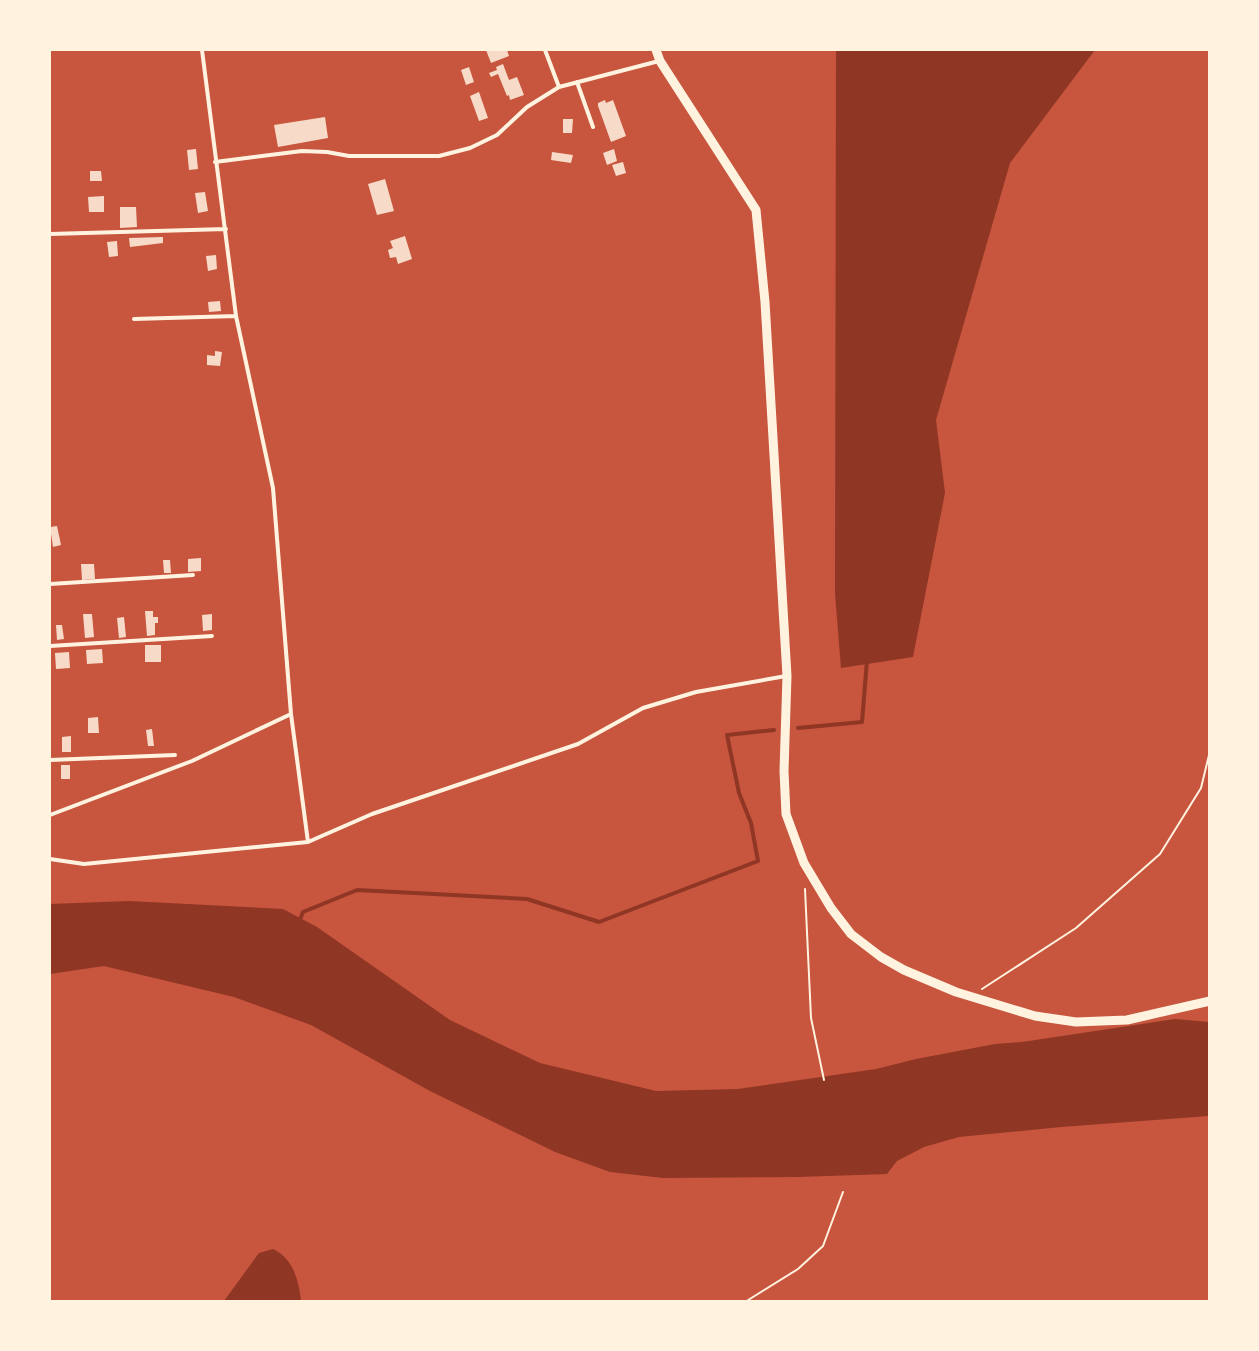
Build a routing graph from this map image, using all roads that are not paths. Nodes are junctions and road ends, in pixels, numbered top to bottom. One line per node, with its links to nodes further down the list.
1 (202, 50): 8 (lane)
2 (545, 50): 6 (lane)
3 (656, 50): 4 (street)
4 (660, 61): 5 (lane); 17 (street)
5 (577, 82): 6 (lane); 7 (lane)
6 (559, 87): 8 (lane)
7 (593, 127)
8 (215, 162): 9 (lane)
9 (226, 230): 10 (lane); 11 (lane)
10 (50, 234)
11 (236, 316): 12 (lane); 18 (lane)
12 (135, 319)
13 (193, 575): 14 (lane)
14 (50, 584)
15 (212, 636): 16 (lane)
16 (50, 646)
17 (787, 676): 22 (lane); 24 (street)
18 (291, 714): 21 (lane); 22 (lane)
19 (175, 755): 20 (lane)
20 (50, 760)
21 (50, 815)
22 (308, 842): 23 (lane)
23 (50, 859)
24 (1209, 1001)

